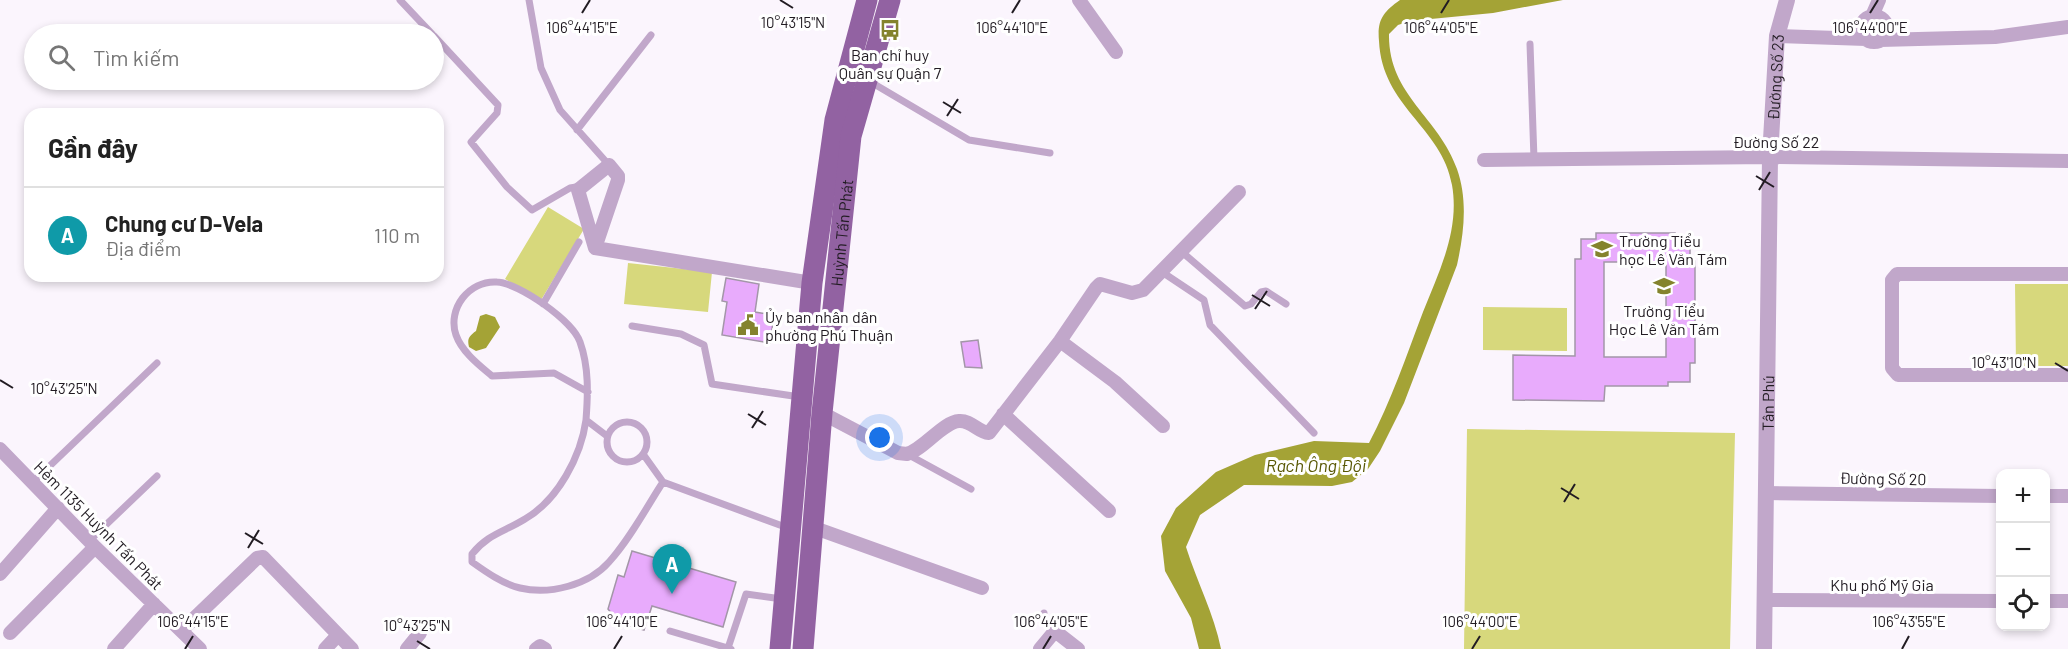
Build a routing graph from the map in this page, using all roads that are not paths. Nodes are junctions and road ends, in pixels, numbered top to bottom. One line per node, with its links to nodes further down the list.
1 (400, 0): 9 (lane)
2 (529, 0): 18 (lane)
3 (867, 0): 32 (main road, Huỳnh Tấn Phát)
4 (890, 0): 17 (main road, Huỳnh Tấn Phát)
5 (1079, 0): 16 (street)
6 (1787, 0): 12 (street, Đường Số 23)
7 (1879, 0): 8 (street)
8 (1872, 16): 13 (street); 13 (street)
9 (423, 24)
10 (2068, 27): 13 (street)
11 (651, 35): 18 (lane)
12 (1777, 36): 13 (street); 20 (street, Đường Số 23)
13 (1873, 40)
14 (1530, 44): 22 (lane)
15 (444, 47): 25 (lane)
16 (1116, 52)
17 (866, 80): 19 (lane); 33 (main road, Huỳnh Tấn Phát)
18 (577, 130): 24 (lane)
19 (1050, 153)
20 (1770, 157): 22 (street, Đường Số 22); 23 (street, Đường Số 22); 55 (street, Tân Phú)
21 (1484, 159): 22 (street, Đường Số 22)
22 (1534, 159)
23 (2068, 160)
24 (609, 165): 25 (street); 28 (street)
25 (578, 190): 28 (street)
26 (1239, 192): 29 (street)
27 (579, 242): 34 (lane)
28 (595, 248): 32 (street)
29 (1182, 252): 30 (street); 35 (lane)
30 (1162, 272): 37 (street); 46 (lane)
31 (2068, 274): 39 (street)
32 (812, 283): 33 (main road); 41 (main road, Huỳnh Tấn Phát)
33 (835, 287): 42 (main road, Huỳnh Tấn Phát)
34 (543, 304): 40 (lane); 40 (lane)
35 (1286, 304)
36 (632, 326): 41 (lane)
37 (1060, 341): 43 (street); 45 (street)
38 (157, 363): 52 (lane)
39 (2068, 375)
40 (588, 392): 44 (lane)
41 (802, 398): 42 (main road); 61 (main road, Huỳnh Tấn Phát)
42 (823, 407): 50 (street); 61 (main road, Huỳnh Tấn Phát)
43 (1004, 414): 50 (street); 60 (street)
44 (586, 420): 47 (lane); 53 (lane)
45 (1162, 426)
46 (1314, 433)
47 (607, 436): 49 (lane); 49 (lane)
48 (0, 449): 52 (street, Hẻm 1135 Huỳnh Tấn Phát)
49 (644, 454): 53 (lane)
50 (907, 454): 54 (lane)
51 (157, 476): 62 (lane)
52 (33, 482): 59 (street, Hẻm 1135 Huỳnh Tấn Phát)
53 (663, 482): 61 (lane)
54 (971, 489)
55 (1766, 493): 56 (street, Đường Số 20); 66 (street, Tân Phú)
56 (1996, 496)
57 (2050, 496): 58 (street)
58 (2068, 496)
59 (58, 508): 62 (street, Hẻm 1135 Huỳnh Tấn Phát); 63 (street)
60 (1109, 511)
61 (801, 528): 64 (street); 65 (main road, Huỳnh Tấn Phát); 87 (main road, Huỳnh Tấn Phát)
62 (92, 544): 70 (street, Hẻm 1135 Huỳnh Tấn Phát); 75 (street)
63 (0, 574)
64 (982, 588)
65 (785, 599): 85 (lane); 86 (main road, Huỳnh Tấn Phát)
66 (1764, 600): 67 (street, Khu phố Mỹ Gia); 90 (street, Tân Phú)
67 (1996, 601)
68 (2050, 601): 69 (street)
69 (2068, 601)
70 (154, 604): 72 (street, Hẻm 1135 Huỳnh Tấn Phát); 78 (street)
71 (1044, 613): 74 (lane)
72 (183, 629): 77 (street); 79 (street, Hẻm 1135 Huỳnh Tấn Phát)
73 (670, 631): 85 (lane)
74 (1055, 631): 88 (street); 89 (street)
75 (10, 633)
76 (420, 633): 82 (street)
77 (338, 635): 80 (street); 81 (street)
78 (114, 649)
79 (200, 649)
80 (325, 649)
81 (352, 649)
82 (407, 649)
83 (536, 649): 84 (street)
84 (544, 649)
85 (729, 649)
86 (780, 649)
87 (802, 649)
88 (1040, 649)
89 (1078, 649)
90 (1764, 649)

